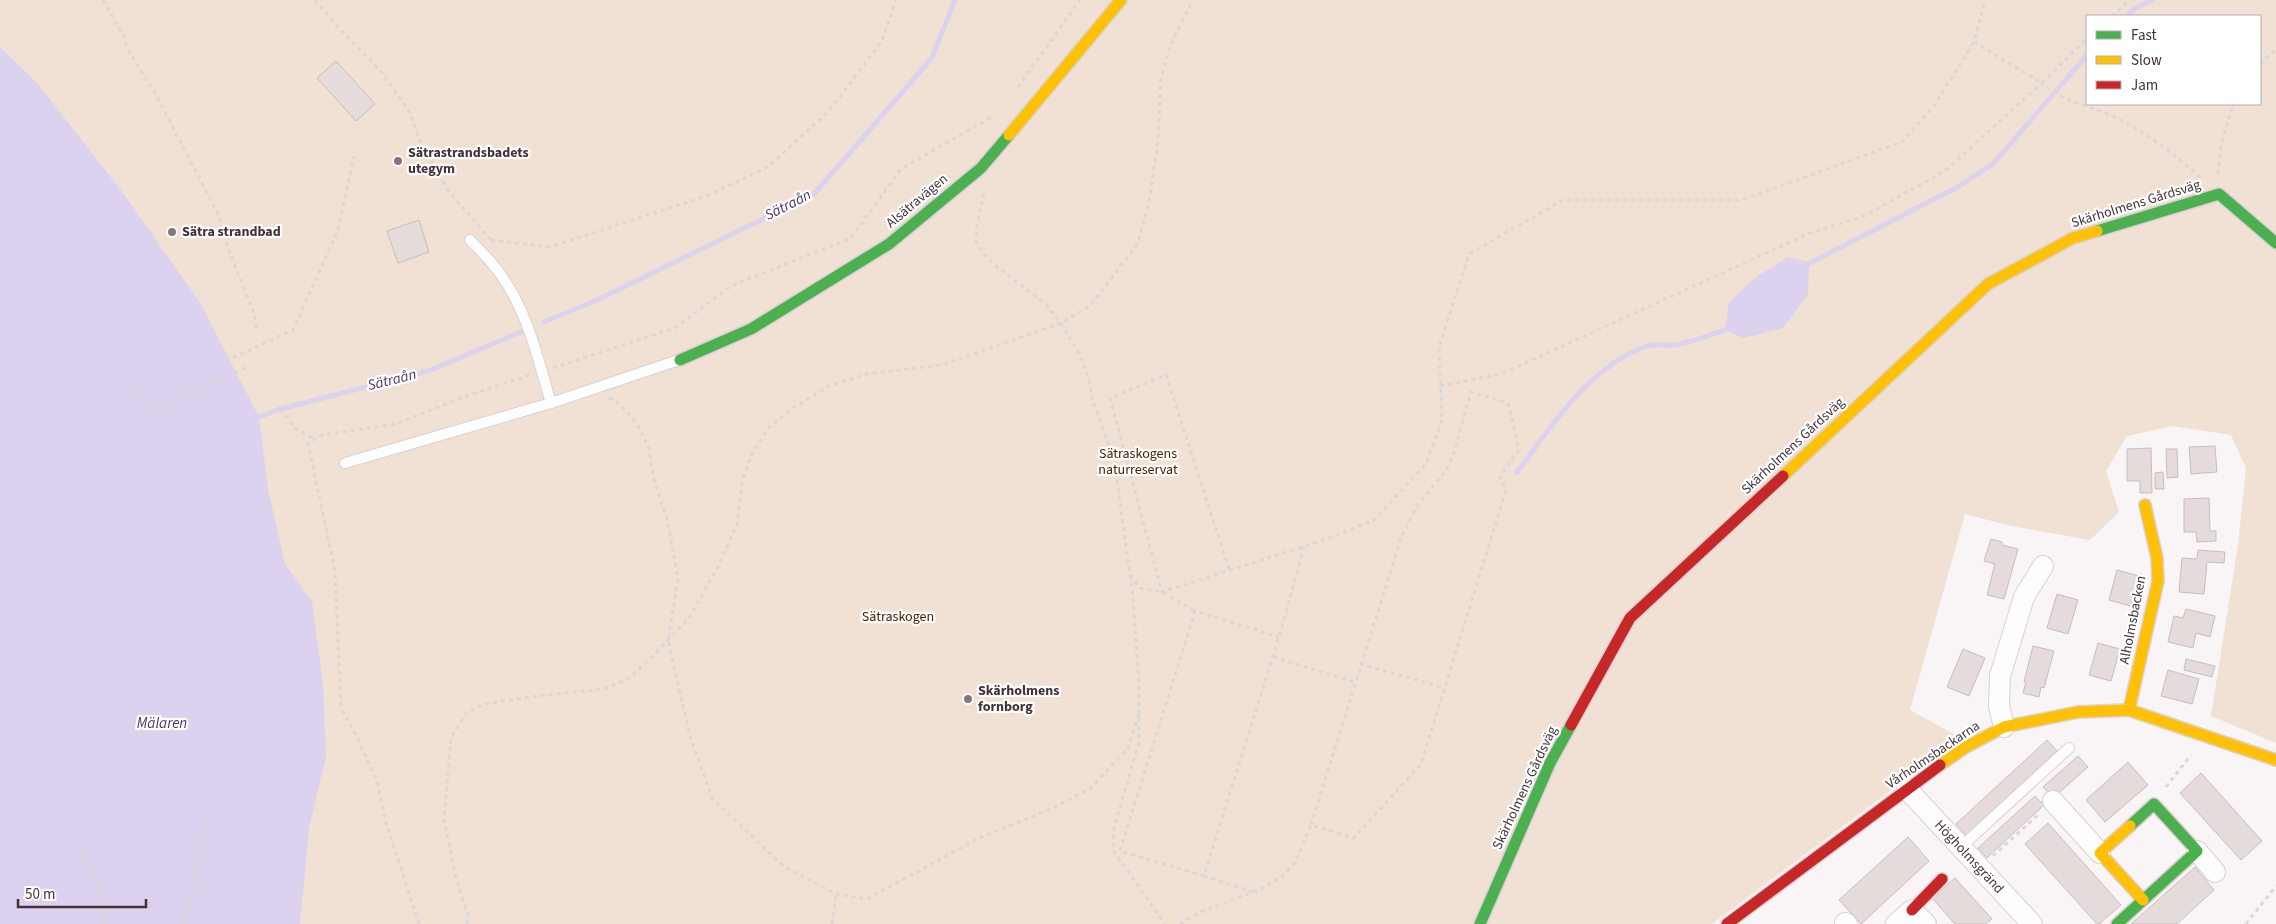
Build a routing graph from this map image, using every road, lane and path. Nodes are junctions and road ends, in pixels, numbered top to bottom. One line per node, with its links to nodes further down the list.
1 (103, 0): 24 (path)
2 (896, 0): 21 (path)
3 (1080, 0): 14 (path)
4 (1122, 0): 18 (street, Alsätravägen)
5 (1193, 0): 23 (path)
6 (1985, 0): 10 (path)
7 (2130, 0): 8 (path)
8 (2113, 15)
9 (2086, 39): 13 (path)
10 (1974, 42): 13 (path); 30 (path)
11 (2276, 48): 12 (path)
12 (2261, 63)
13 (2042, 83): 19 (path); 30 (path)
14 (1017, 88)
15 (2233, 105): 19 (path)
16 (994, 120): 28 (path)
17 (354, 156): 26 (path)
18 (981, 168): 23 (path); 25 (street, Alsätravägen)
19 (2219, 194): 22 (street, Skärholmens Gårdsväg); 79 (street, Skärholmens Gårdsväg)
20 (470, 240): 32 (lane)
21 (491, 240)
22 (2276, 243)
23 (1061, 323): 39 (path); 44 (path)
24 (257, 331)
25 (680, 360): 31 (lane)
26 (226, 361)
27 (246, 367): 29 (path)
28 (548, 370)
29 (135, 383)
30 (1440, 386): 37 (path)
31 (599, 387): 32 (lane); 44 (path)
32 (551, 403): 35 (lane)
33 (280, 408): 34 (path)
34 (314, 439)
35 (345, 463)
36 (2145, 505): 49 (street, Alholmsbacken)
37 (1304, 546): 41 (path); 43 (path)
38 (2043, 566): 51 (street)
39 (1127, 567): 41 (path); 50 (path)
40 (1229, 570): 41 (path)
41 (1162, 592): 42 (path)
42 (1195, 611): 43 (path); 66 (path)
43 (1279, 637): 45 (path)
44 (668, 640): 70 (path); 75 (path)
45 (1272, 657): 47 (path); 66 (path)
46 (1360, 664): 47 (path); 48 (path); 48 (path)
47 (1355, 682): 59 (path)
48 (1445, 688): 59 (path)
49 (2129, 710): 51 (street, Vårholmsbackarna); 52 (street, Vårholmsbackarna)
50 (1139, 714): 70 (path); 77 (path)
51 (2004, 727): 55 (street, Vårholmsbackarna)
52 (2222, 742): 54 (street, Vårholmsbackarna); 57 (path)
53 (2068, 748): 60 (lane)
54 (2276, 760)
55 (1907, 789): 60 (street, Högholmsgränd); 80 (street, Vårholmsbackarna)
56 (2053, 801): 63 (street); 64 (path)
57 (2154, 804): 62 (street); 63 (street)
58 (206, 818): 74 (path)
59 (1312, 825): 69 (path)
60 (1961, 847): 64 (street, Högholmsgränd)
61 (81, 848): 73 (path)
62 (2197, 851): 65 (street); 71 (street)
63 (2100, 853): 71 (street)
64 (1980, 868): 83 (street, Högholmsgränd)
65 (2215, 872)
66 (1204, 876): 69 (path)
67 (1942, 879): 72 (street)
68 (2276, 886): 85 (path)
69 (1253, 892): 78 (path)
70 (836, 894): 76 (path)
71 (2143, 900): 84 (street)
72 (1912, 910): 81 (street); 82 (street)
73 (102, 924)
74 (185, 924)
75 (467, 924)
76 (832, 924)
77 (1165, 924)
78 (1180, 924)
79 (1480, 924)
80 (1727, 924)
81 (1896, 924)
82 (1926, 924)
83 (2032, 924)
84 (2117, 924)
85 (2246, 924)

